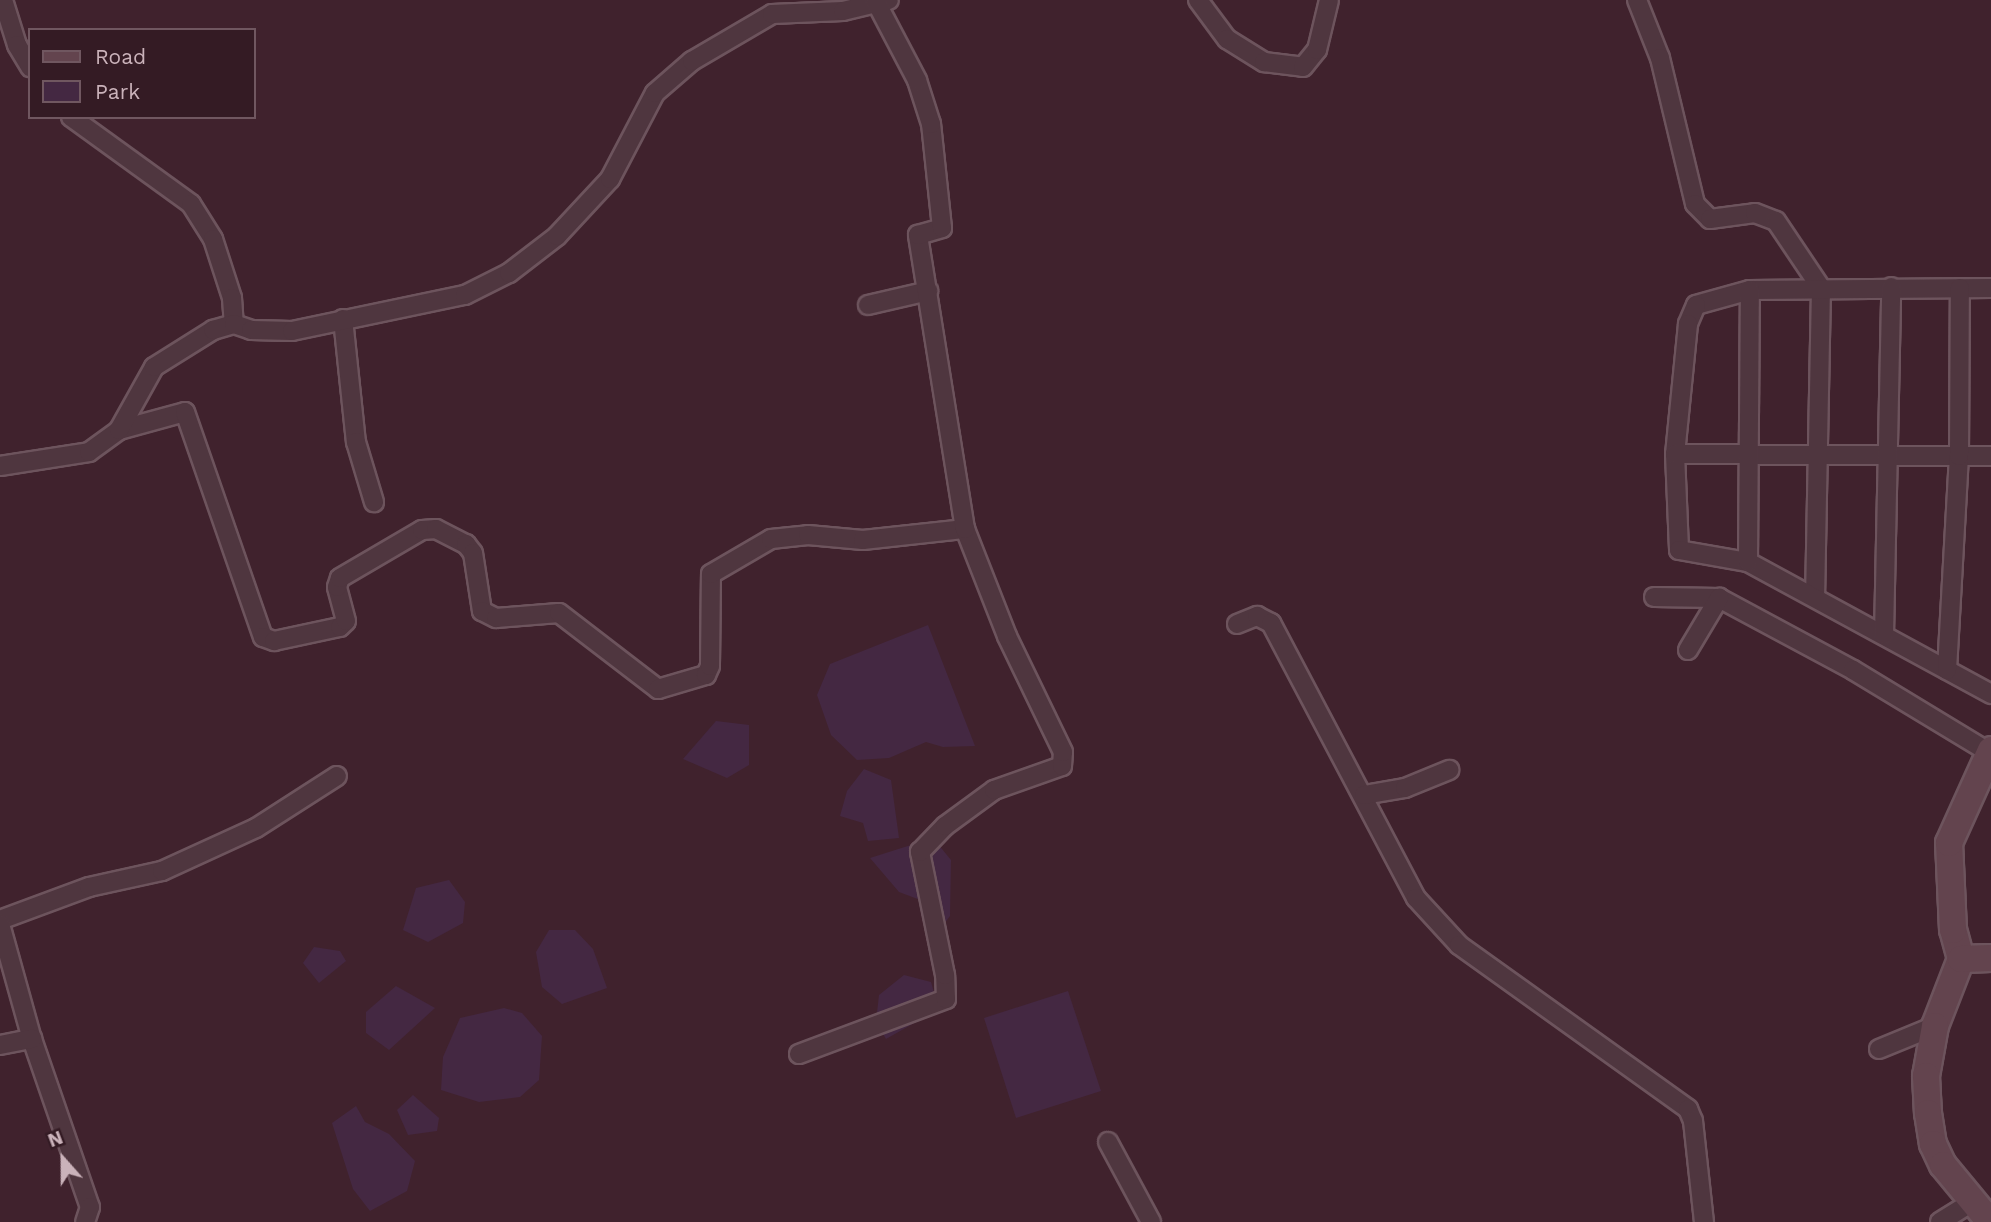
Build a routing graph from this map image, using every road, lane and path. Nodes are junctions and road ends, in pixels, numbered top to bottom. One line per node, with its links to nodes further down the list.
1 (3, 0): 6 (street)
2 (1198, 0): 4 (street)
3 (1637, 0): 8 (street)
4 (1335, 1)
5 (881, 2): 13 (street); 15 (street)
6 (23, 48)
7 (74, 119): 16 (street)
8 (1821, 288): 9 (street); 12 (street); 20 (street)
9 (1891, 288): 10 (street); 21 (street)
10 (1960, 288): 11 (street); 22 (street)
11 (1991, 288)
12 (1750, 290): 18 (street); 19 (street)
13 (928, 291): 14 (street); 26 (street)
14 (867, 305)
15 (343, 319): 16 (street); 25 (street)
16 (234, 324): 17 (street)
17 (119, 430): 24 (street); 26 (street)
18 (1675, 454): 19 (street); 27 (street)
19 (1750, 455): 20 (street); 27 (street)
20 (1820, 455): 21 (street); 28 (street)
21 (1889, 456): 22 (street); 32 (street)
22 (1959, 456): 23 (street); 34 (street)
23 (1991, 456)
24 (0, 466)
25 (374, 502)
26 (965, 528): 47 (street)
27 (1748, 562): 28 (street)
28 (1815, 596): 32 (street)
29 (1654, 597): 30 (street)
30 (1719, 598): 33 (street); 36 (street)
31 (1237, 624): 39 (street)
32 (1884, 635): 34 (street)
33 (1688, 650)
34 (1947, 670): 35 (street)
35 (1991, 694)
36 (1990, 751): 42 (street)
37 (1449, 770): 39 (street)
38 (337, 776): 40 (street)
39 (1364, 795): 52 (street)
40 (0, 922): 44 (street)
41 (1991, 958): 42 (street)
42 (1961, 960): 43 (street)
43 (1935, 1026): 46 (street); 49 (street)
44 (32, 1039): 45 (street); 50 (street)
45 (0, 1045)
46 (1879, 1049)
47 (799, 1054)
48 (1108, 1142): 51 (street)
49 (1972, 1202): 53 (street); 54 (street)
50 (85, 1222)
51 (1151, 1222)
52 (1704, 1222)
53 (1940, 1222)
54 (1990, 1222)

